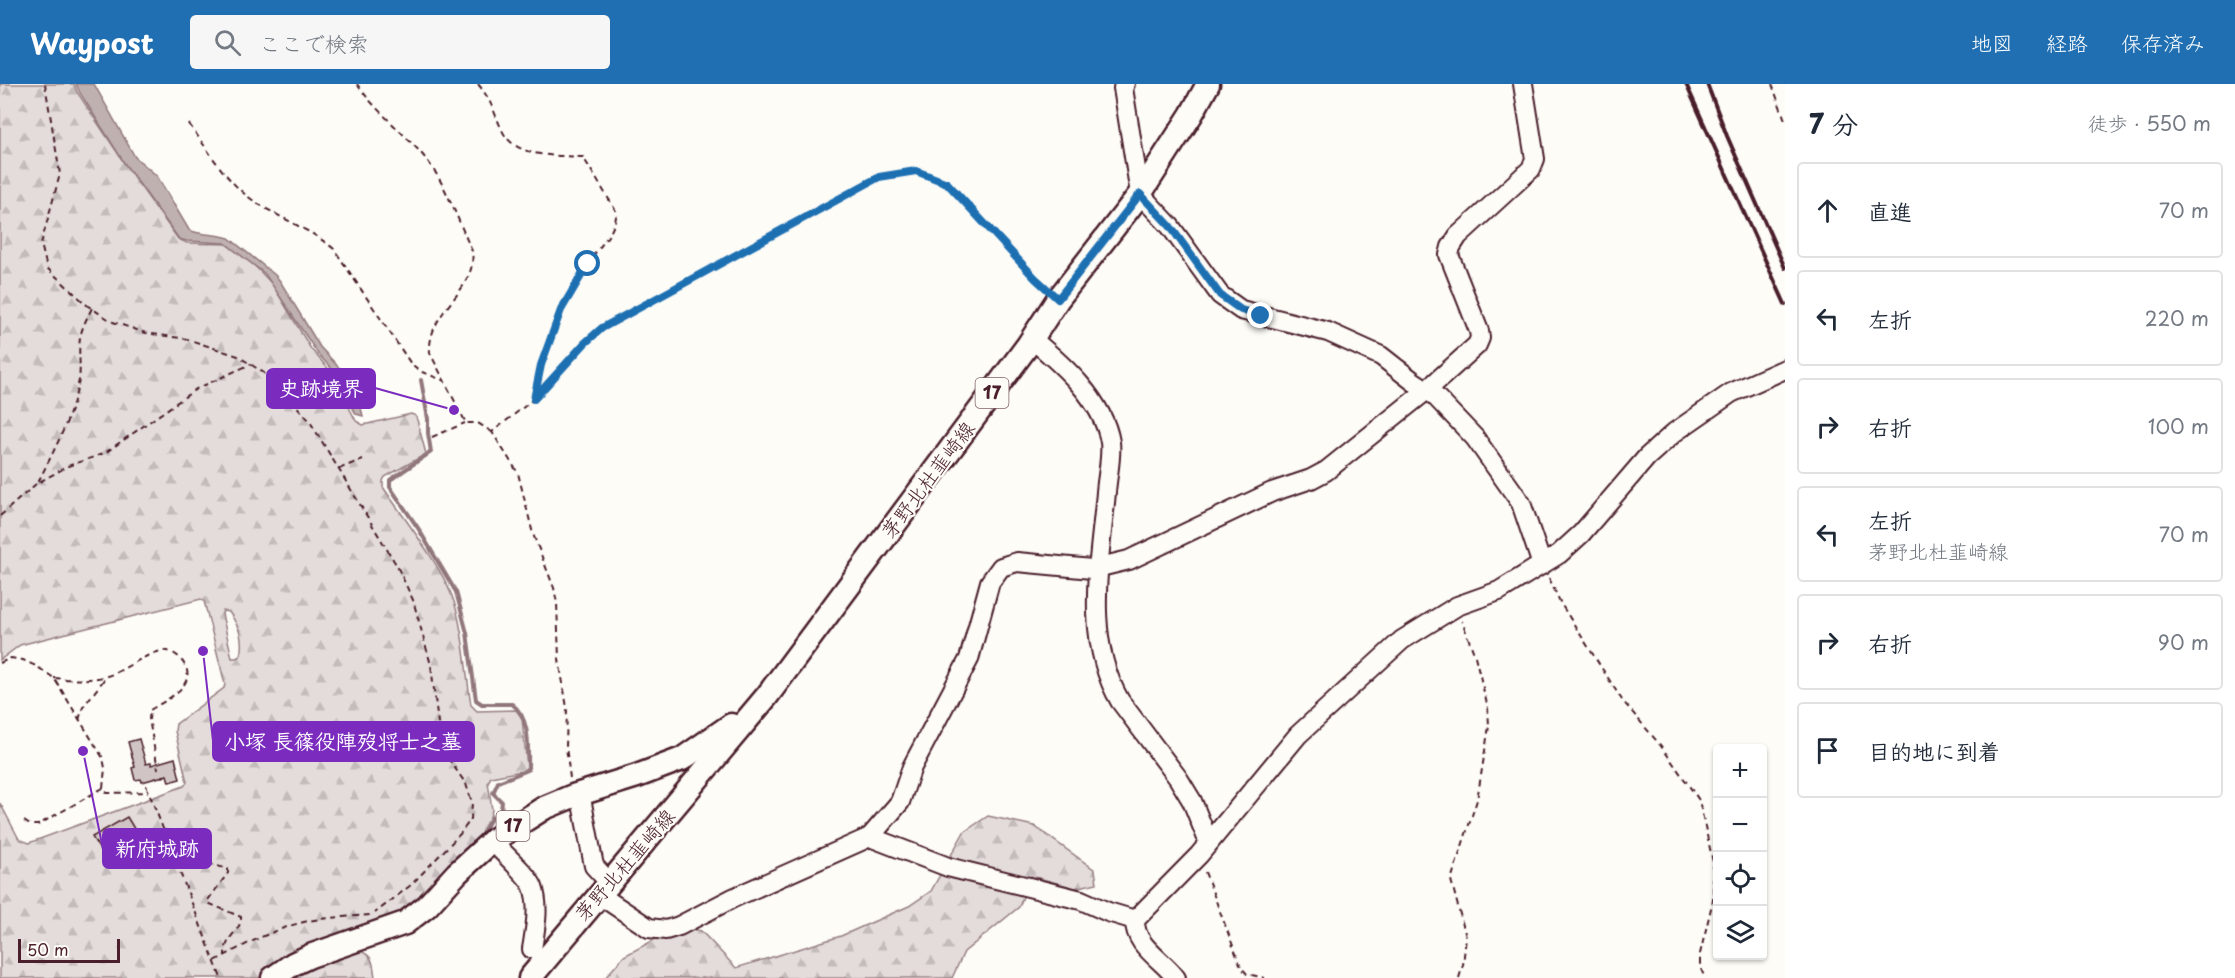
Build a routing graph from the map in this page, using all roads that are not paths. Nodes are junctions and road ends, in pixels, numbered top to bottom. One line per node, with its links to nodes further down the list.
1 (1125, 84): 4 (street)
2 (1208, 84): 4 (main road, 茅野北杜韮崎線 / 17)
3 (1523, 84): 7 (street)
4 (1140, 194): 5 (main road, 茅野北杜韮崎線 / 17); 7 (street)
5 (1032, 339): 9 (street); 10 (main road, 茅野北杜韮崎線 / 17)
6 (1785, 369): 8 (street)
7 (1427, 390): 8 (street); 9 (street)
8 (1542, 565): 14 (street)
9 (1100, 568): 12 (street); 14 (street)
10 (767, 696): 11 (main road, 茅野北杜韮崎線 / 17); 15 (main road, 茅野北杜韮崎線 / 17)
11 (577, 795): 13 (main road, 茅野北杜韮崎線 / 17); 15 (street)
12 (870, 837): 15 (street); 16 (street)
13 (492, 841): 17 (street); 18 (main road, 茅野北杜韮崎線 / 17)
14 (1204, 849): 16 (street)
15 (604, 888): 19 (main road, 茅野北杜韮崎線 / 17)
16 (1135, 920): 20 (street)
17 (532, 950)
18 (273, 978)
19 (530, 978)
20 (1176, 978)

